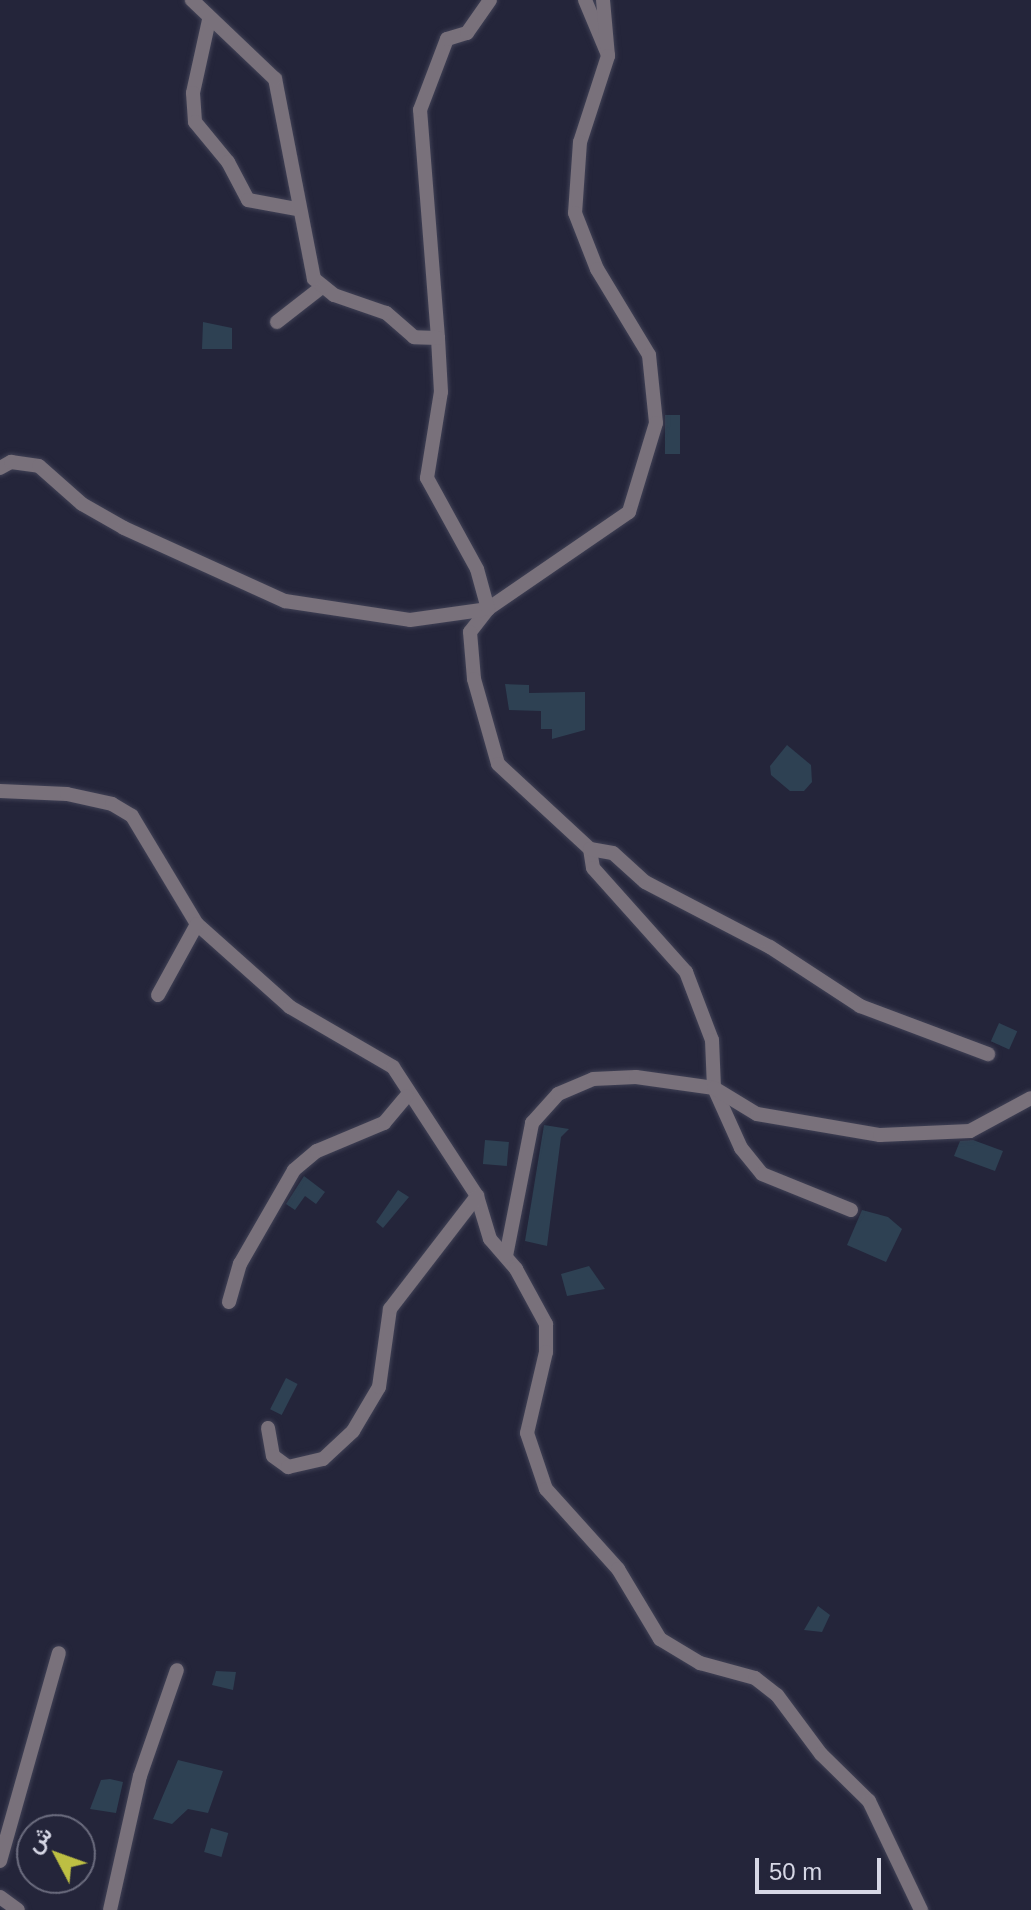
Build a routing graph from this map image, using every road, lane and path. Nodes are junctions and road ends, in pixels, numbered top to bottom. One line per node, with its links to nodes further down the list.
1 (192, 0): 5 (street)
2 (490, 0): 10 (street)
3 (585, 0): 6 (street)
4 (603, 0): 6 (street)
5 (209, 20): 7 (street); 7 (street)
6 (608, 56): 12 (street)
7 (297, 209): 8 (street)
8 (323, 286): 9 (street); 10 (street)
9 (277, 322)
10 (438, 338): 12 (street)
11 (0, 468): 12 (street)
12 (488, 609): 14 (street)
13 (0, 791): 15 (street)
14 (590, 849): 17 (street); 18 (street)
15 (197, 924): 16 (street); 19 (street)
16 (158, 995)
17 (988, 1054)
18 (714, 1088): 20 (street); 22 (street); 23 (street)
19 (407, 1096): 21 (street); 24 (street)
20 (1031, 1098)
21 (477, 1196): 23 (street); 25 (street)
22 (851, 1210)
23 (506, 1256): 32 (street)
24 (229, 1302)
25 (268, 1428)
26 (59, 1653): 28 (street)
27 (177, 1670): 31 (street)
28 (0, 1861)
29 (0, 1897): 30 (street)
30 (18, 1910)
31 (110, 1910)
32 (921, 1910)

